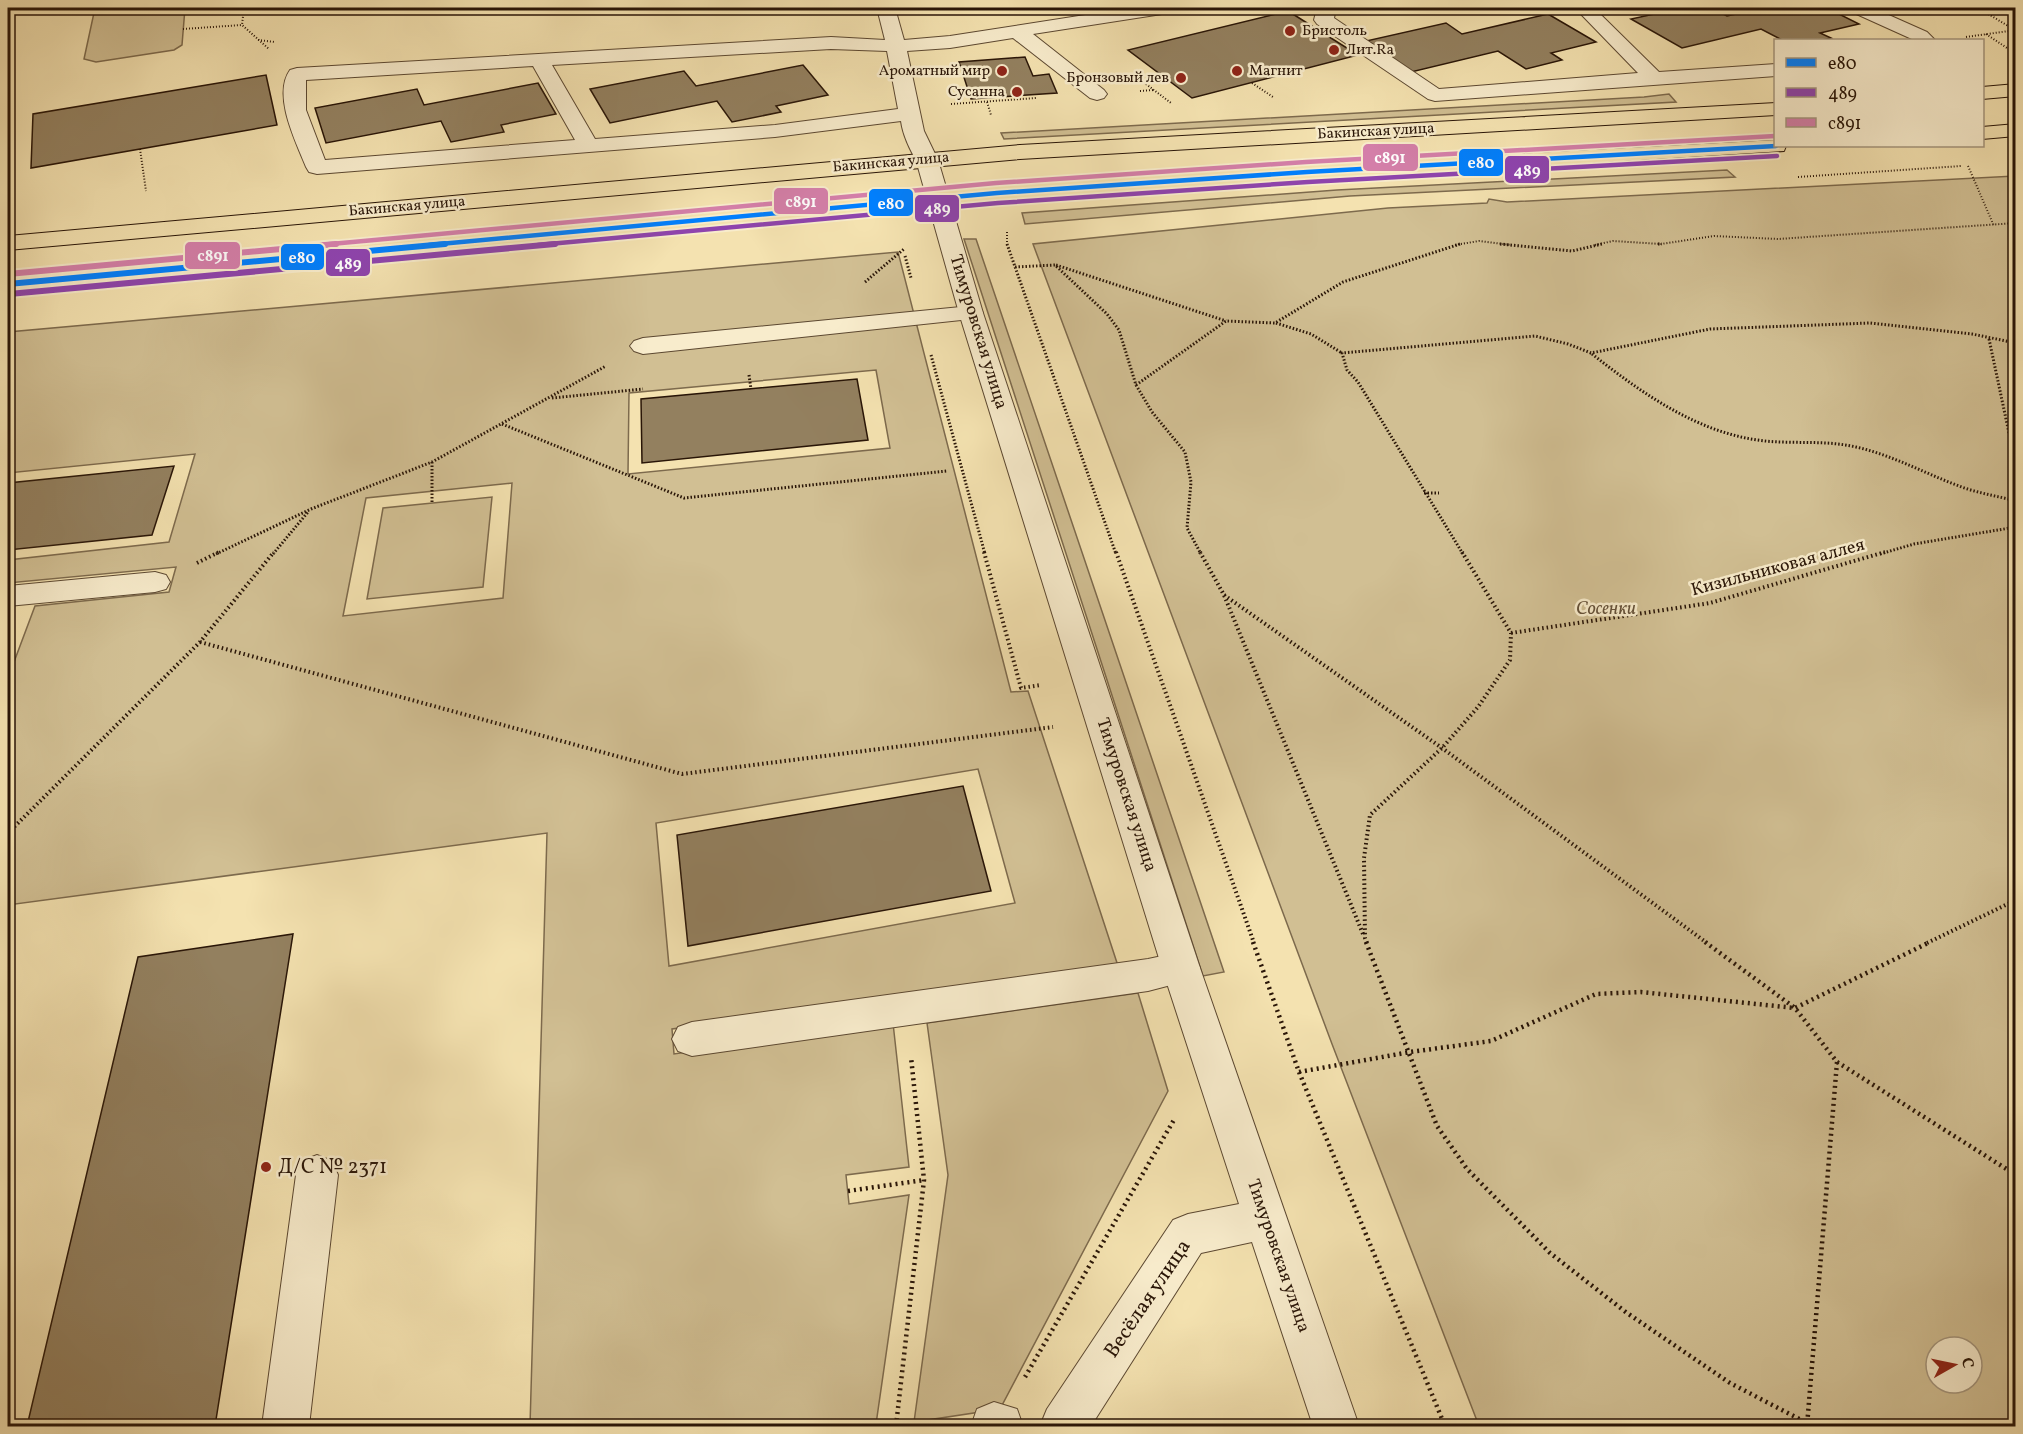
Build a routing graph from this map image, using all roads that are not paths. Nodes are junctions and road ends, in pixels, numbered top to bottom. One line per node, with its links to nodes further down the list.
1 (886, 8): 10 (street, Тимуровская улица)
2 (1162, 8): 8 (street)
3 (1326, 8): 13 (street)
4 (1339, 8): 5 (street)
5 (1392, 8)
6 (1584, 8): 13 (street)
7 (1859, 8): 9 (street)
8 (1017, 31): 10 (street); 16 (street)
9 (1924, 39)
10 (896, 46): 11 (street); 18 (street, Тимуровская улица)
11 (539, 60): 21 (street); 21 (street)
12 (1774, 70): 13 (street)
13 (1654, 78)
14 (2016, 90): 15 (main road)
15 (1984, 93)
16 (1097, 94)
17 (1774, 109): 23 (main road, Бакинская улица)
18 (909, 110): 21 (street); 23 (street, Тимуровская улица)
19 (2016, 130): 20 (main road)
20 (1984, 133)
21 (589, 146)
22 (1774, 146): 24 (main road)
23 (927, 160): 24 (street, Тимуровская улица); 25 (main road, Бакинская улица)
24 (937, 198): 26 (main road); 27 (street, Тимуровская улица)
25 (8, 243)
26 (8, 284)
27 (971, 313): 28 (street); 31 (street, Тимуровская улица)
28 (644, 346)
29 (155, 582): 30 (street)
30 (8, 596)
31 (1181, 968): 32 (street); 34 (street, Тимуровская улица)
32 (692, 1039)
33 (317, 1175): 35 (street)
34 (1264, 1219): 36 (street, Весёлая улица); 37 (street, Тимуровская улица)
35 (285, 1426)
36 (1064, 1426)
37 (1336, 1426)

